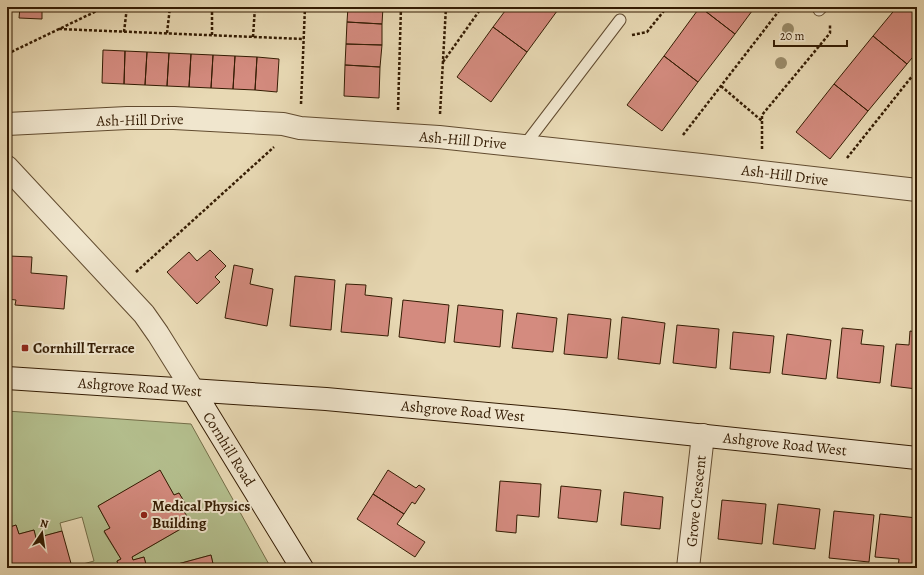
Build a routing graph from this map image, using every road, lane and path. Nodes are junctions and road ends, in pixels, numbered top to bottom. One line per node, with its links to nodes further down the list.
1 (105, 7): 14 (path)
2 (127, 7): 15 (path)
3 (170, 7): 16 (path)
4 (212, 7): 17 (path)
5 (255, 7): 18 (path)
6 (305, 7): 20 (path)
7 (401, 7): 25 (path)
8 (446, 7): 22 (path)
9 (482, 7): 22 (path)
10 (667, 7): 19 (path)
11 (782, 7): 24 (path)
12 (620, 20): 19 (lane)
13 (830, 20): 26 (path)
14 (59, 29): 15 (path); 21 (path)
15 (124, 32): 16 (path)
16 (168, 33): 17 (path)
17 (212, 36): 18 (path)
18 (253, 37): 20 (path)
19 (606, 38): 31 (lane)
20 (304, 39): 28 (path)
21 (7, 54)
22 (443, 62): 30 (path)
23 (917, 70): 34 (path)
24 (721, 86): 26 (path); 29 (path)
25 (398, 107)
26 (762, 121): 33 (path)
27 (7, 124): 28 (street, Ash-Hill Drive)
28 (292, 126): 30 (street, Ash-Hill Drive); 36 (path)
29 (683, 136)
30 (439, 137): 31 (street, Ash-Hill Drive)
31 (524, 146): 33 (street, Ash-Hill Drive)
32 (7, 167): 36 (street)
33 (762, 172): 34 (street, Ash-Hill Drive)
34 (837, 181): 35 (street, Ash-Hill Drive)
35 (917, 190)
36 (119, 288): 38 (street)
37 (7, 378): 38 (street, Ashgrove Road West)
38 (193, 390): 39 (street, Ashgrove Road West); 41 (street, Cornhill Road)
39 (703, 435): 40 (street, Ashgrove Road West); 42 (street, Grove Crescent)
40 (917, 458)
41 (302, 568)
42 (688, 568)

